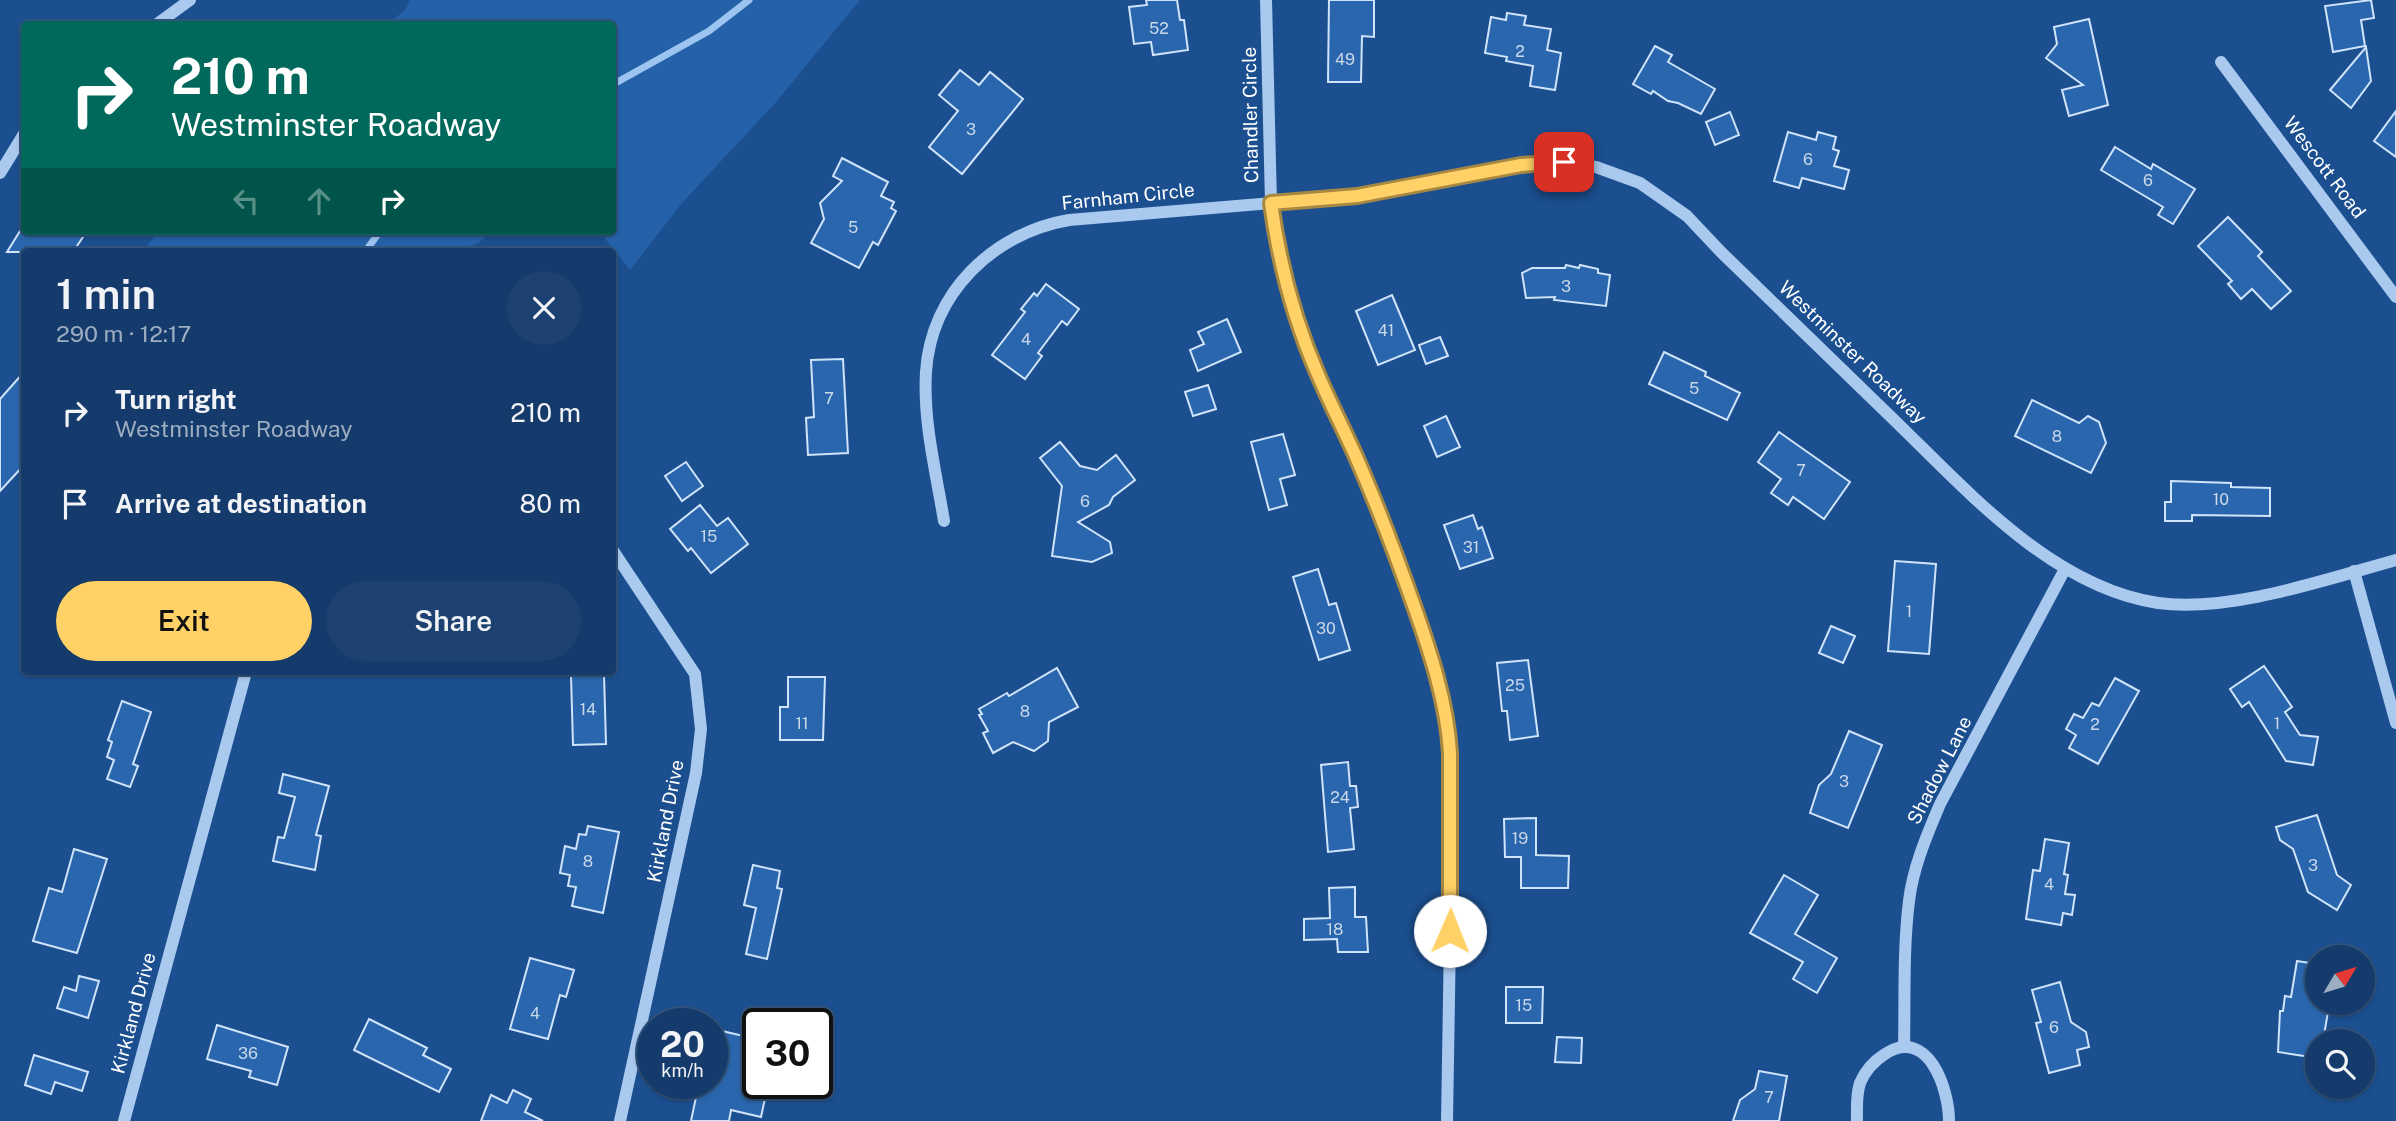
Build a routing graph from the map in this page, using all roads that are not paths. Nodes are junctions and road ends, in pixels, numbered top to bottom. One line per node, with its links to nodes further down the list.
1 (190, 0): 3 (street)
2 (1266, 0): 7 (street, Chandler Circle)
3 (161, 21)
4 (2221, 62): 8 (street, Wescott Road)
5 (21, 139): 6 (street)
6 (0, 173)
7 (1271, 203): 9 (street, Farnham Circle); 12 (street, Westminster Roadway); 19 (street, Chandler Circle)
8 (2396, 297)
9 (944, 521)
10 (616, 556): 18 (street, Kirkland Drive)
11 (2396, 559): 13 (street, Westminster Roadway)
12 (2065, 569): 13 (street, Westminster Roadway); 16 (street, Shadow Lane)
13 (2354, 572): 15 (street)
14 (245, 675): 17 (street, Kirkland Drive)
15 (2396, 723)
16 (1904, 1047): 20 (street); 21 (street)
17 (124, 1121)
18 (620, 1121)
19 (1447, 1121)
20 (1857, 1121)
21 (1949, 1121)

